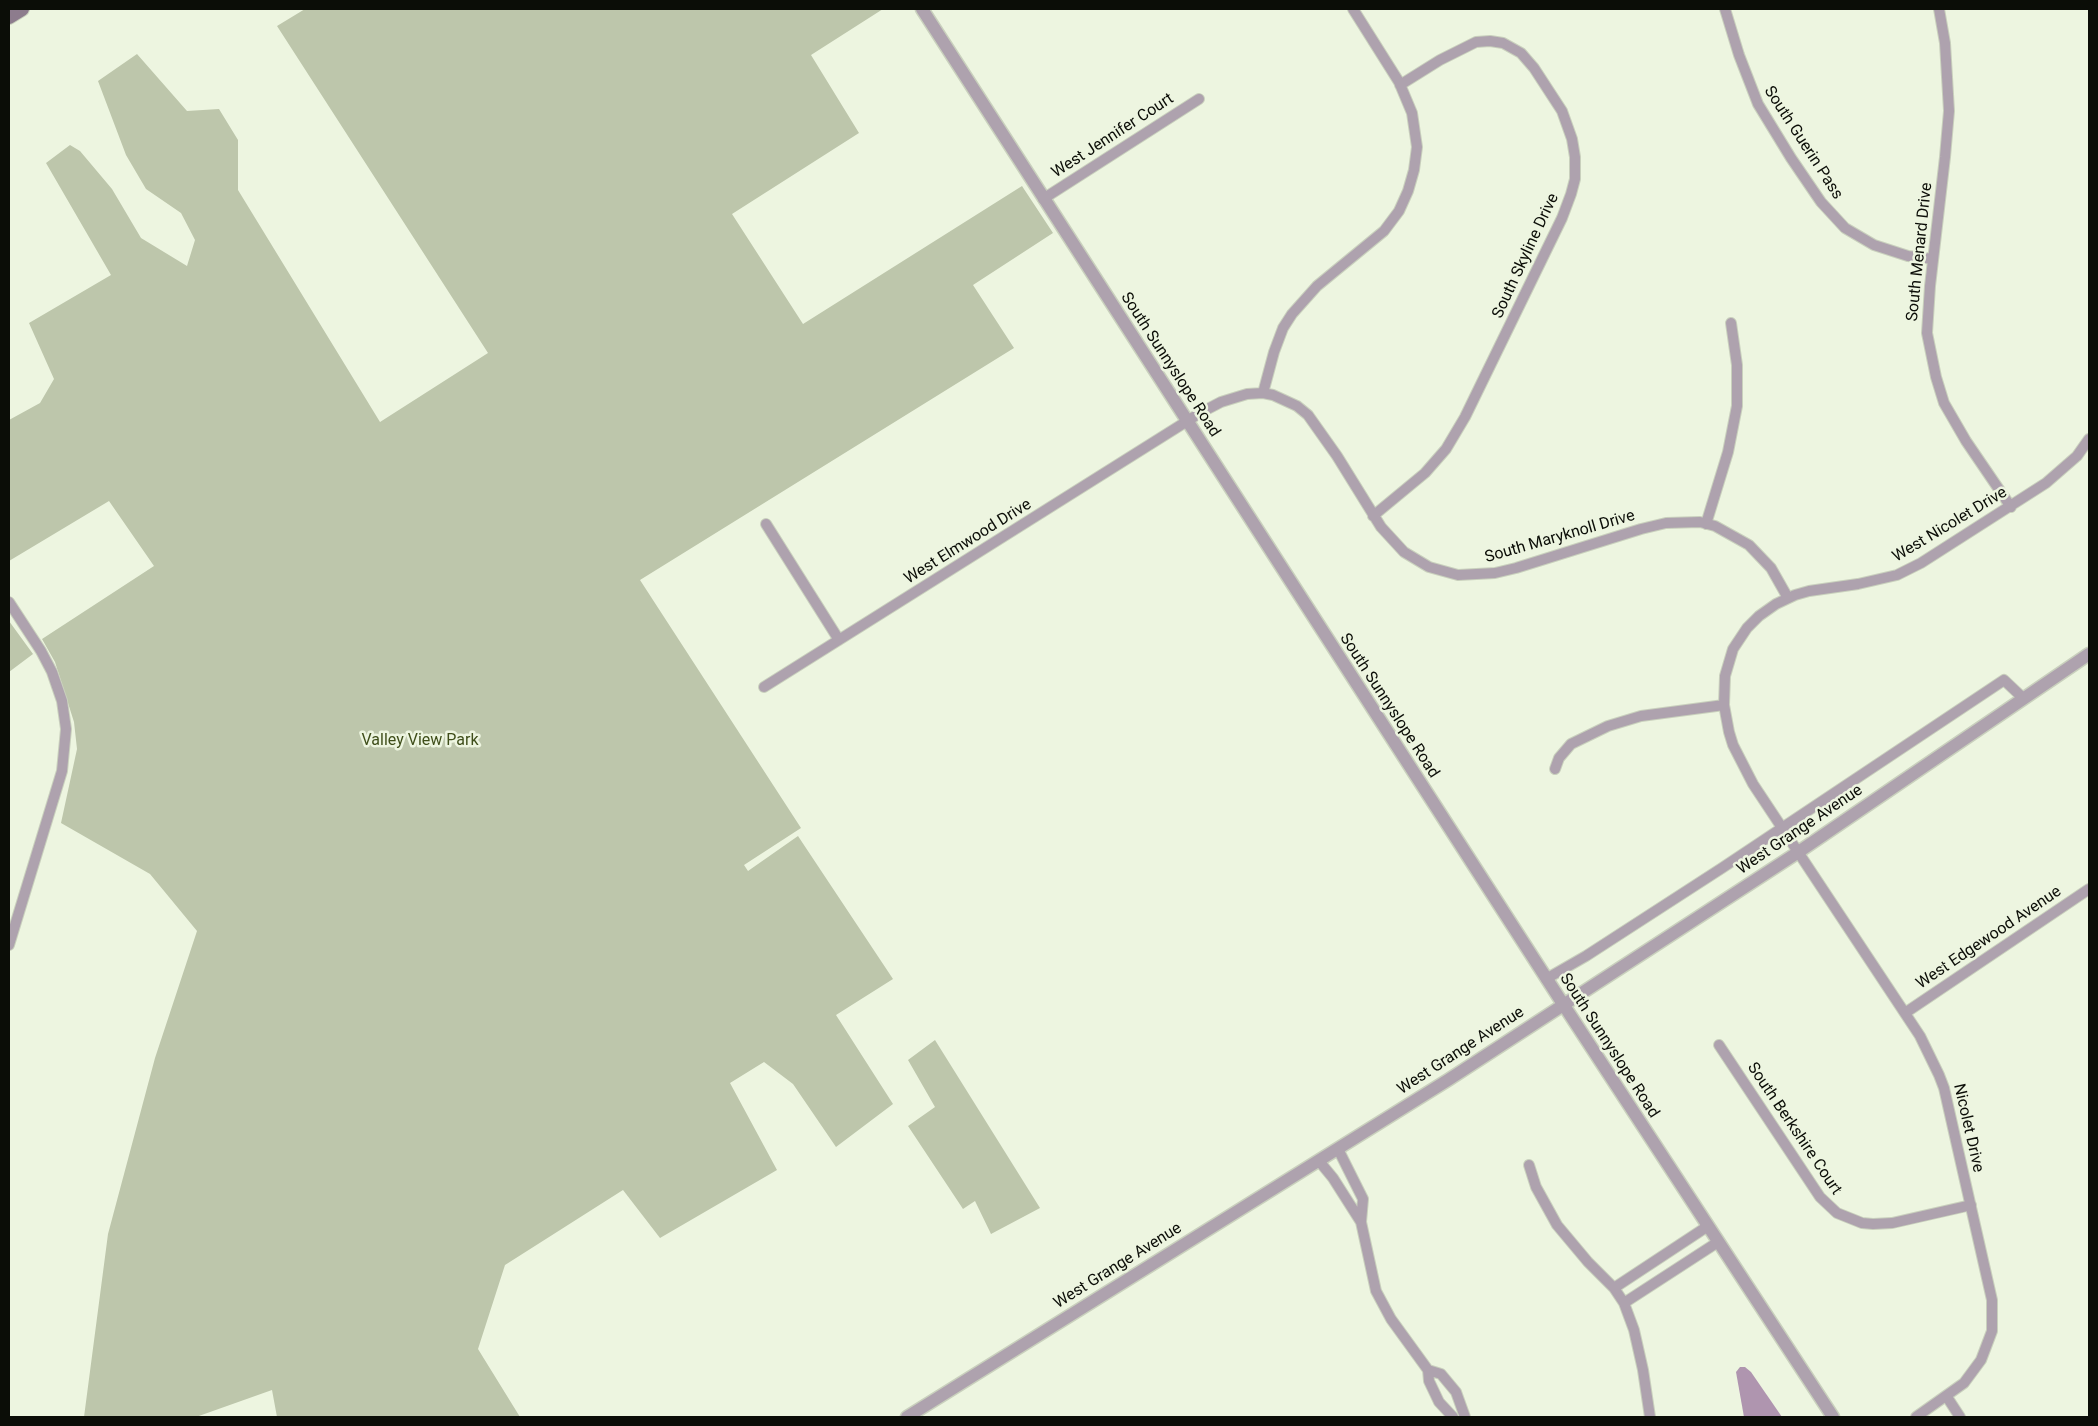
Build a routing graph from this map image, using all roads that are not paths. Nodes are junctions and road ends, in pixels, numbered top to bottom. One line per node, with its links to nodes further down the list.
1 (22, 9): 6 (main road)
2 (922, 9): 9 (street, South Sunnyslope Road)
3 (1353, 9): 7 (street)
4 (1725, 9): 10 (street, South Guerin Pass)
5 (1939, 9): 10 (street, South Menard Drive)
6 (9, 17)
7 (1400, 85): 12 (street); 16 (street, South Skyline Drive)
8 (1199, 99): 9 (street, West Jennifer Court)
9 (1043, 199): 13 (street, South Sunnyslope Road)
10 (1933, 259): 15 (street, South Menard Drive)
11 (1731, 323): 18 (street)
12 (1262, 393): 13 (street, South Maryknoll Drive); 16 (street, South Maryknoll Drive)
13 (1188, 421): 21 (street, West Elmwood Drive); 31 (street, South Sunnyslope Road)
14 (2089, 439): 15 (street, West Nicolet Drive)
15 (2011, 508): 19 (street, West Nicolet Drive)
16 (1372, 516): 18 (street, South Maryknoll Drive)
17 (766, 524): 21 (street)
18 (1706, 524): 19 (street, South Maryknoll Drive)
19 (1788, 598): 25 (street, West Nicolet Drive)
20 (9, 602): 30 (street)
21 (839, 640): 23 (street, West Elmwood Drive)
22 (2089, 654): 24 (street, West Grange Avenue)
23 (764, 687)
24 (2023, 698): 27 (street, West Grange Avenue); 28 (street, West Grange Avenue)
25 (1724, 705): 26 (street); 27 (street, West Nicolet Drive)
26 (1555, 769)
27 (1781, 828): 28 (street, Nicolet Drive); 31 (street, West Grange Avenue)
28 (1797, 852): 32 (street, West Grange Avenue); 33 (street, Nicolet Drive)
29 (2089, 889): 33 (street, West Edgewood Avenue)
30 (9, 945)
31 (1546, 979): 32 (street, South Sunnyslope Road)
32 (1563, 1004): 35 (street, West Grange Avenue); 40 (street, South Sunnyslope Road)
33 (1905, 1013): 38 (street, Nicolet Drive)
34 (1719, 1045): 38 (street, South Berkshire Court)
35 (1338, 1150): 36 (street, West Grange Avenue); 39 (street)
36 (1319, 1161): 39 (street); 46 (street, West Grange Avenue)
37 (1529, 1165): 42 (street)
38 (1970, 1205): 45 (street, Nicolet Drive)
39 (1361, 1222): 44 (street)
40 (1708, 1226): 41 (street, South Sunnyslope Road); 42 (street)
41 (1718, 1242): 43 (street); 50 (street, South Sunnyslope Road)
42 (1614, 1288): 43 (street)
43 (1624, 1302): 49 (street)
44 (1428, 1370): 47 (street); 48 (street)
45 (1947, 1397): 51 (street, Nicolet Drive); 52 (street)
46 (907, 1417)
47 (1453, 1417)
48 (1465, 1417)
49 (1650, 1417)
50 (1834, 1417)
51 (1916, 1417)
52 (1960, 1417)

